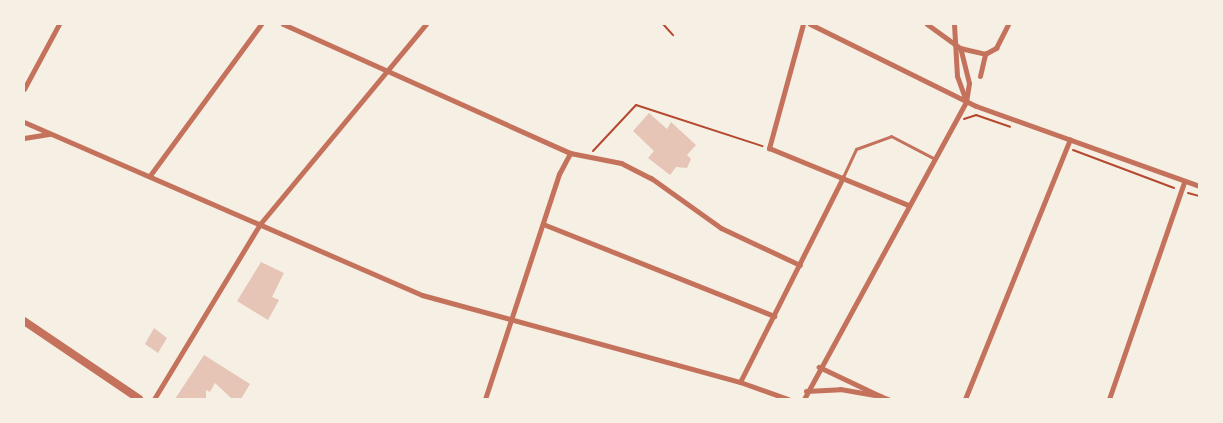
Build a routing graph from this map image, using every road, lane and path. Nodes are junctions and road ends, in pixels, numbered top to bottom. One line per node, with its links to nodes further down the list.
1 (59, 24): 17 (street)
2 (261, 24): 30 (street)
3 (283, 24): 15 (street)
4 (426, 24): 15 (street)
5 (663, 24): 11 (path)
6 (803, 24): 26 (street)
7 (810, 24): 18 (street)
8 (928, 24): 12 (street)
9 (954, 24): 12 (street)
10 (1008, 24): 14 (street)
11 (673, 35)
12 (952, 39): 13 (street); 18 (street)
13 (960, 48): 14 (street); 18 (street)
14 (985, 54): 16 (street)
15 (387, 68): 27 (street); 37 (street)
16 (980, 76)
17 (24, 89)
18 (966, 102): 19 (street); 24 (street)
19 (960, 117): 21 (path); 29 (street)
20 (24, 122): 22 (street)
21 (1014, 128)
22 (52, 134): 23 (street); 30 (street)
23 (24, 138)
24 (1070, 139): 25 (street); 32 (street)
25 (1067, 147): 34 (path); 53 (street)
26 (770, 148): 28 (path); 31 (street)
27 (570, 152): 28 (street); 38 (street)
28 (590, 155): 39 (street)
29 (934, 159): 31 (lane); 36 (street)
30 (151, 174): 37 (street)
31 (843, 177): 36 (street); 39 (street)
32 (1184, 182): 33 (street); 34 (street)
33 (1199, 186)
34 (1181, 191): 35 (path); 54 (street)
35 (1199, 196)
36 (908, 205): 43 (street)
37 (260, 224): 41 (street); 48 (street)
38 (543, 224): 40 (street); 41 (street)
39 (800, 266): 40 (street)
40 (774, 316): 44 (street)
41 (511, 320): 44 (street); 49 (street)
42 (24, 321): 47 (street)
43 (819, 367): 45 (street); 46 (street)
44 (740, 382): 50 (street)
45 (806, 391): 46 (street); 51 (street)
46 (880, 396): 52 (street)
47 (139, 399)
48 (154, 399)
49 (485, 399)
50 (788, 399)
51 (804, 399)
52 (888, 399)
53 (965, 399)
54 (1109, 399)

